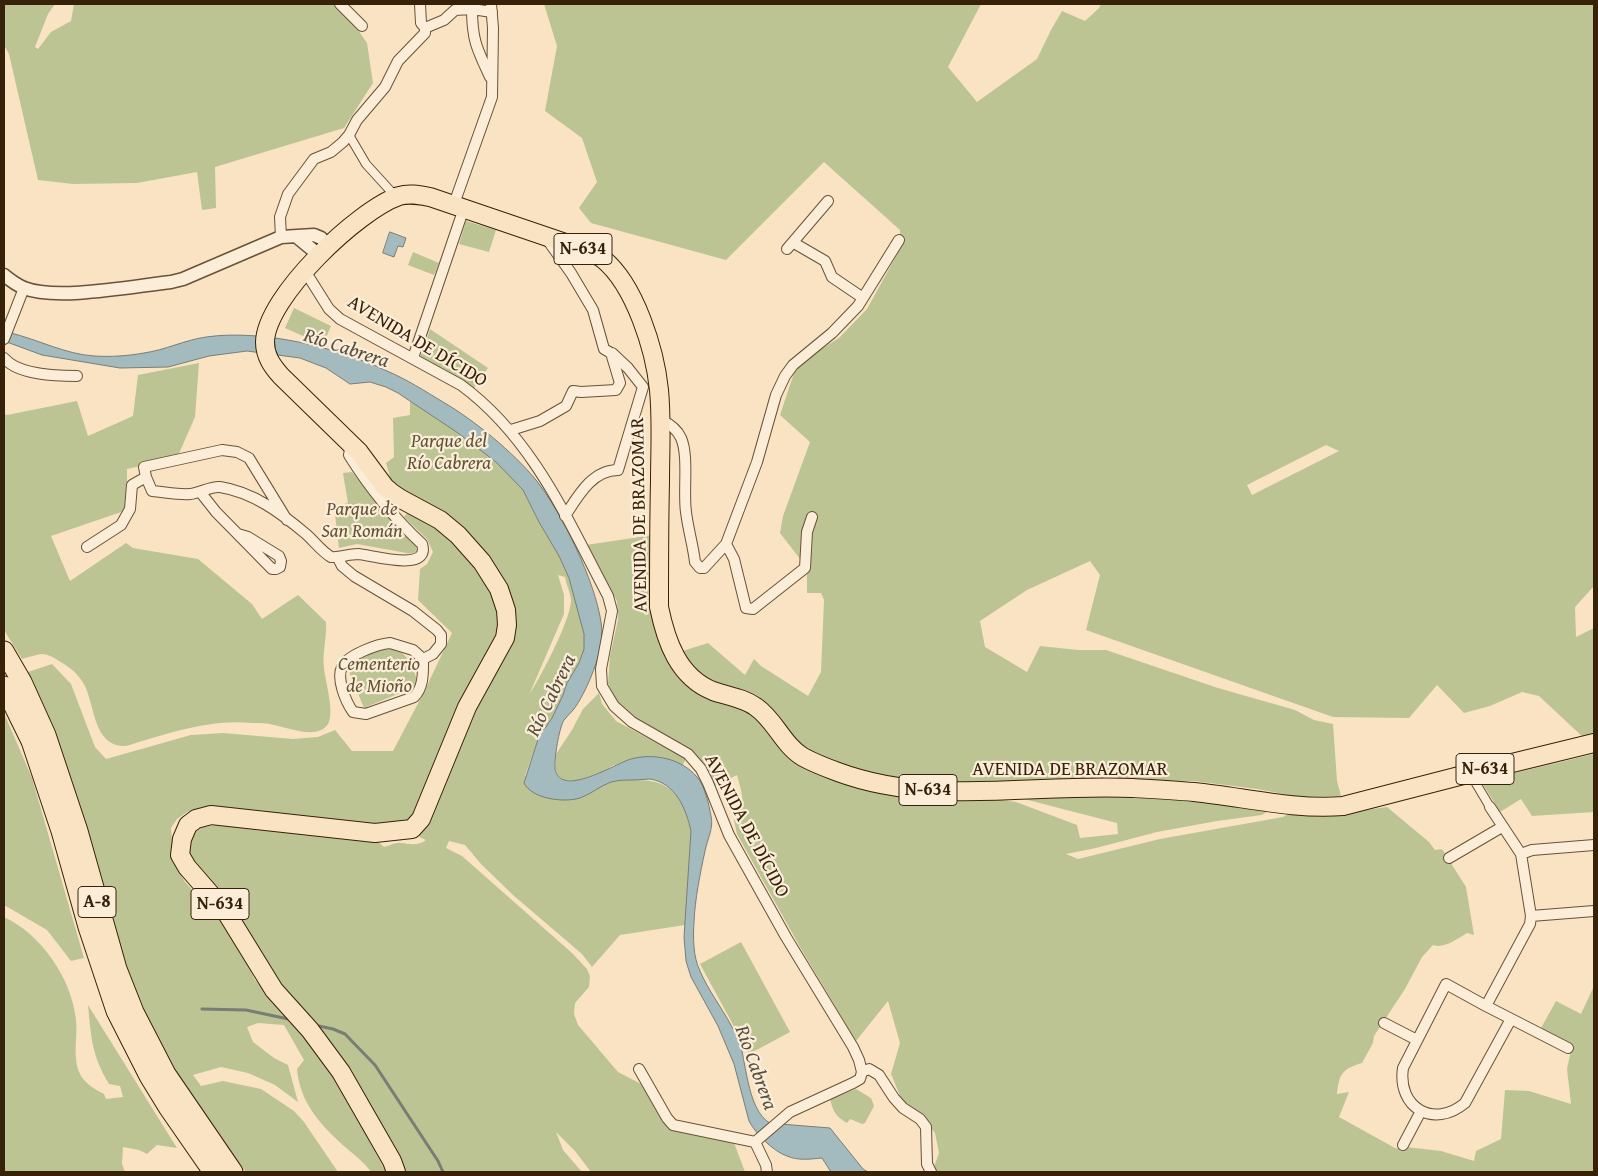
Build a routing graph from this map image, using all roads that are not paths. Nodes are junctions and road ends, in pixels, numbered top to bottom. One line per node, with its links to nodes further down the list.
1 (340, 4): 5 (street)
2 (420, 4): 6 (street)
3 (492, 8): 4 (street); 7 (street)
4 (472, 9): 6 (street); 7 (street)
5 (362, 26)
6 (426, 28): 8 (street)
7 (491, 80): 11 (street)
8 (349, 135): 9 (street); 14 (street)
9 (396, 197): 11 (highway, AVENIDA DE BRAZOMAR / N-634); 12 (highway, AVENIDA DE BRAZOMAR / N-634)
10 (828, 201): 22 (street)
11 (459, 206): 16 (highway, AVENIDA DE BRAZOMAR / N-634); 26 (street)
12 (349, 229): 13 (street); 18 (highway, AVENIDA DE BRAZOMAR / N-634)
13 (314, 235): 15 (street); 18 (street)
14 (281, 237): 15 (street); 21 (street)
15 (297, 237): 19 (street)
16 (551, 238): 24 (street); 28 (highway, AVENIDA DE BRAZOMAR / N-634)
17 (899, 240): 22 (street)
18 (330, 246): 19 (highway, AVENIDA DE BRAZOMAR / N-634)
19 (311, 265): 26 (street, AVENIDA DE DÍCIDO); 30 (highway, AVENIDA DE BRAZOMAR / N-634)
20 (4, 275): 21 (street)
21 (24, 288): 23 (street)
22 (863, 298): 37 (street)
23 (4, 339)
24 (611, 352): 29 (street); 33 (street)
25 (4, 358): 27 (street)
26 (413, 358): 29 (street, AVENIDA DE DÍCIDO)
27 (77, 376)
28 (661, 420): 37 (street); 43 (highway, AVENIDA DE BRAZOMAR / N-634)
29 (511, 430): 33 (street, AVENIDA DE DÍCIDO)
30 (351, 444): 39 (street); 64 (highway, N-634)
31 (146, 477): 32 (street); 35 (street); 38 (street)
32 (201, 493): 35 (street); 36 (street)
33 (565, 516): 58 (street, AVENIDA DE DÍCIDO)
34 (812, 517): 37 (street)
35 (287, 520): 39 (street)
36 (238, 534)
37 (726, 544)
38 (87, 548)
39 (338, 558): 41 (street)
40 (4, 651): 63 (highway, A-8)
41 (423, 658): 41 (street)
42 (4, 686): 62 (highway, A-8)
43 (1594, 744)
44 (1474, 780): 45 (street)
45 (1490, 807): 46 (street)
46 (1502, 827): 48 (street); 49 (street)
47 (1594, 845): 48 (street)
48 (1521, 854): 51 (street)
49 (1449, 858)
50 (1594, 911): 51 (street)
51 (1531, 916): 52 (street)
52 (1486, 1006): 53 (street); 55 (street)
53 (1511, 1019): 56 (street); 59 (street)
54 (1384, 1023): 55 (street)
55 (1417, 1040): 59 (street)
56 (1568, 1048)
57 (639, 1069): 60 (street)
58 (862, 1072): 60 (street); 66 (street)
59 (1421, 1111): 61 (street)
60 (755, 1142): 65 (street)
61 (1403, 1145)
62 (214, 1172)
63 (233, 1172)
64 (396, 1172)
65 (767, 1172)
66 (931, 1172)

